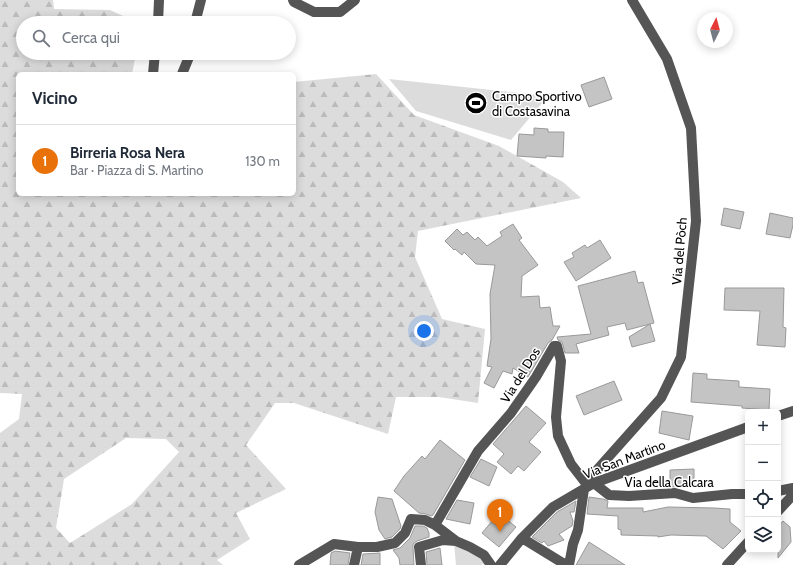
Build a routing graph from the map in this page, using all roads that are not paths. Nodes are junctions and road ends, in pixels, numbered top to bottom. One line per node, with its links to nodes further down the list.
1 (159, 0): 6 (street)
2 (201, 0): 7 (street)
3 (293, 0): 4 (street)
4 (355, 0)
5 (632, 0): 15 (street, Via del Pòch)
6 (158, 16)
7 (197, 16)
8 (154, 60): 10 (street)
9 (188, 60): 11 (street)
10 (153, 72)
11 (183, 72)
12 (793, 411): 13 (street)
13 (781, 415)
14 (745, 428): 15 (street, Via San Martino)
15 (589, 486): 18 (street, Via della Calcara); 21 (street, Via del Dos); 22 (street, Via San Martino); 32 (street)
16 (793, 488): 17 (street)
17 (781, 490)
18 (745, 494)
19 (793, 495): 20 (street)
20 (781, 508)
21 (435, 525): 23 (street); 25 (street)
22 (522, 538): 30 (street, Via San Martino); 31 (street)
23 (456, 541): 28 (street); 29 (street)
24 (745, 545): 33 (street)
25 (358, 547): 26 (street); 27 (street)
26 (299, 565)
27 (354, 565)
28 (421, 565)
29 (491, 565)
30 (500, 565)
31 (566, 565)
32 (569, 565)
33 (727, 565)

